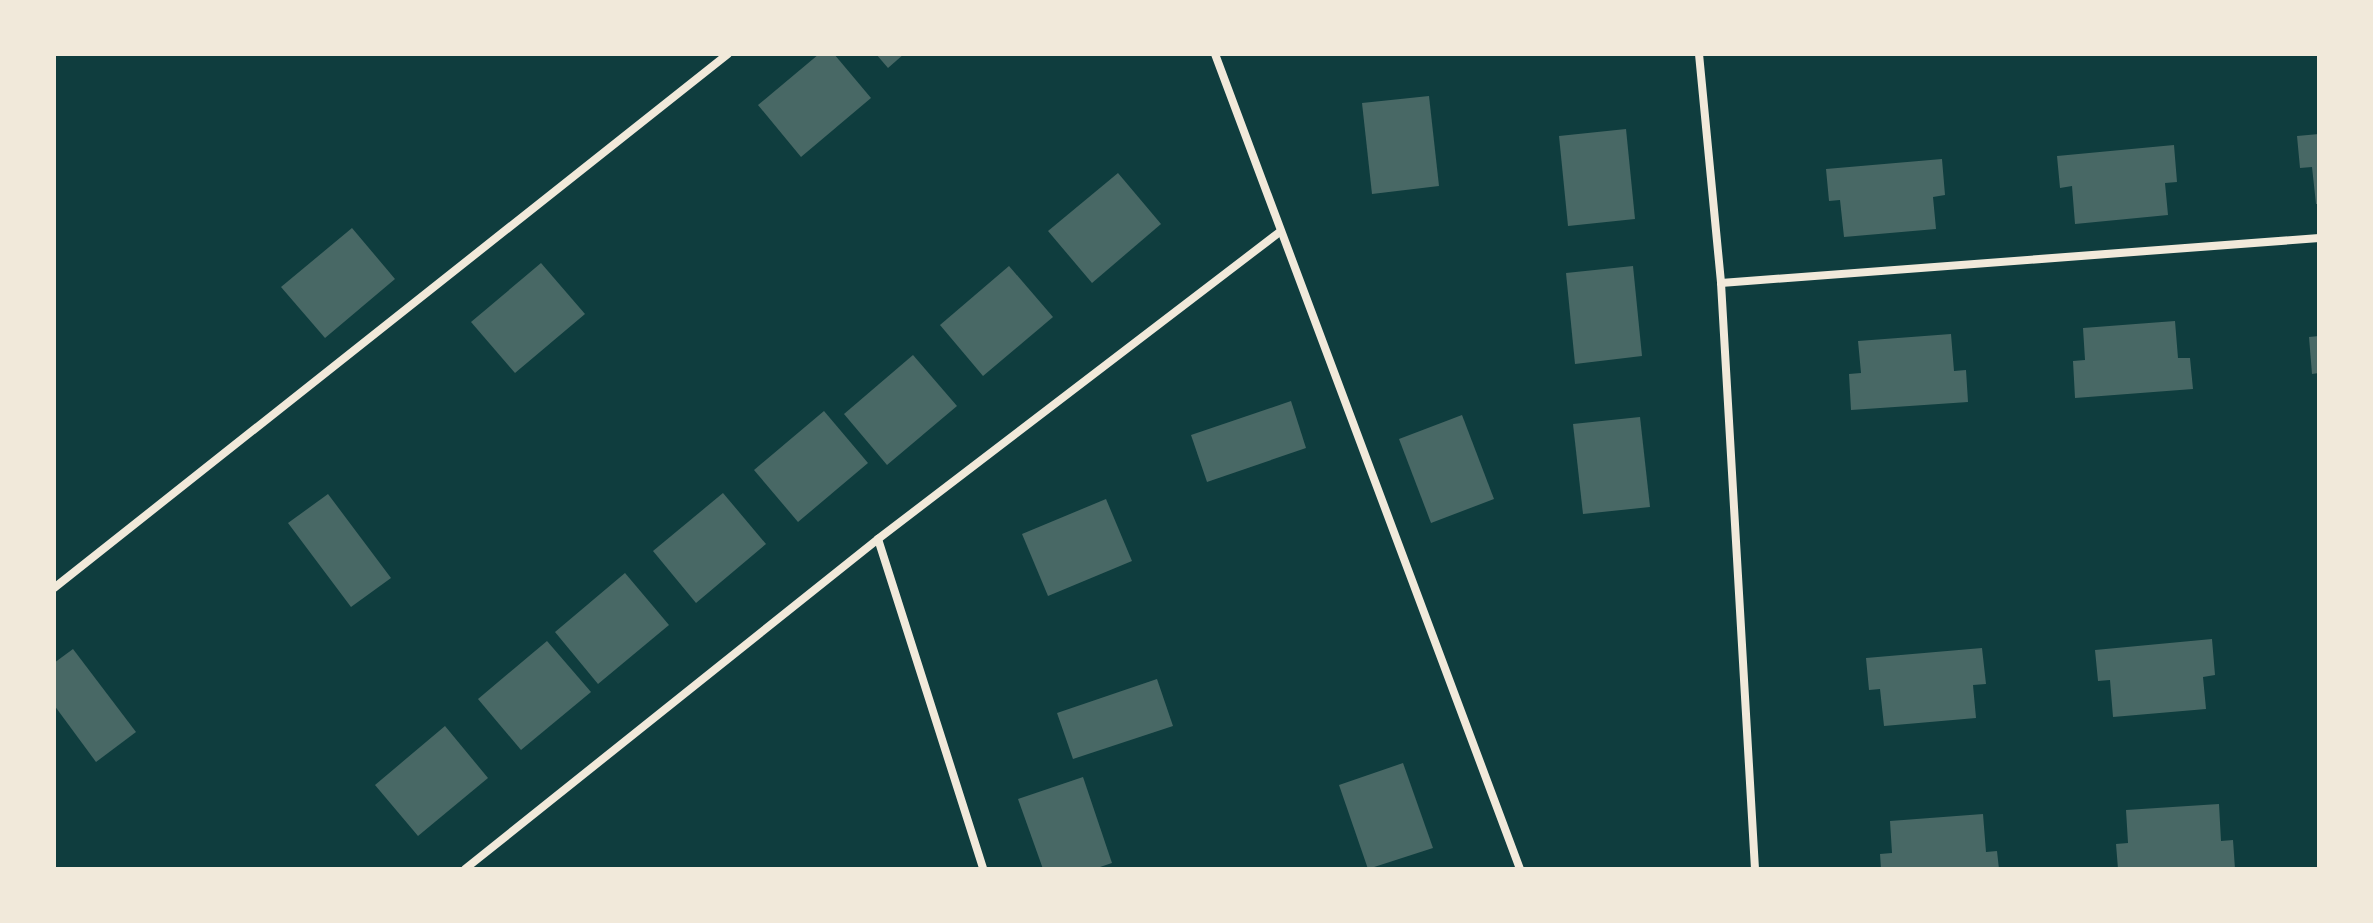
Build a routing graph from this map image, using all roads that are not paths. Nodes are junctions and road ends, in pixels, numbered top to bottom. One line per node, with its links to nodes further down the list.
1 (728, 54): 8 (street)
2 (1215, 54): 4 (street)
3 (1699, 54): 6 (street)
4 (1281, 231): 7 (street); 11 (street)
5 (2319, 238): 6 (street)
6 (1721, 283): 12 (street)
7 (878, 539): 9 (street); 10 (street)
8 (54, 588)
9 (465, 869)
10 (983, 869)
11 (1520, 869)
12 (1755, 869)

